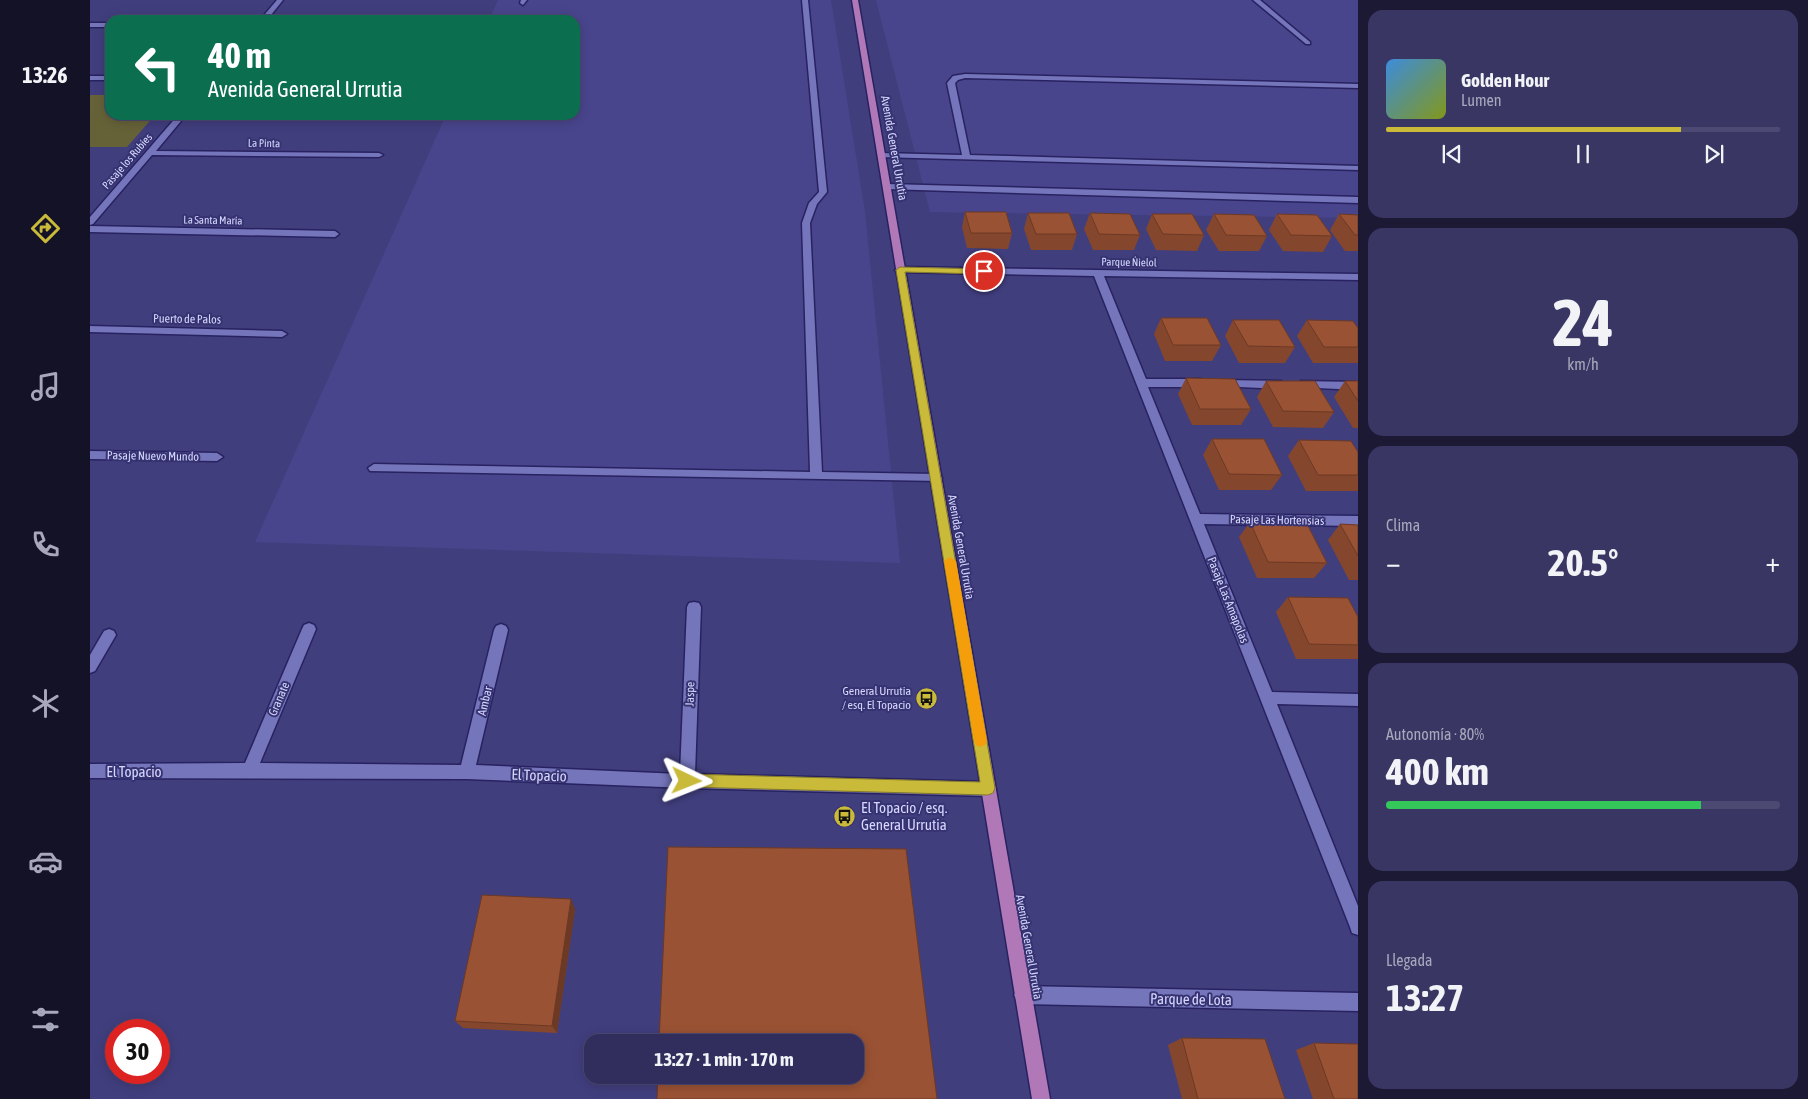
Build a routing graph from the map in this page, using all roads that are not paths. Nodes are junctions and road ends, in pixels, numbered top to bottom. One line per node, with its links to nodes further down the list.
1 (280, 0): 5 (street)
2 (804, 0): 32 (street)
3 (855, 0): 15 (main road, Avenida General Urrutia)
4 (1256, 0): 8 (street)
5 (267, 15)
6 (90, 25): 7 (street)
7 (105, 25)
8 (1308, 43)
9 (90, 78): 10 (street)
10 (105, 78)
11 (1358, 86): 16 (street)
12 (178, 120): 13 (street, Pasaje los Rubíes)
13 (150, 153): 14 (street, La Pinta); 20 (street, Pasaje los Rubíes)
14 (379, 155)
15 (881, 155): 16 (street); 18 (main road, Avenida General Urrutia)
16 (966, 156): 17 (street)
17 (1358, 168)
18 (888, 187): 19 (street); 22 (main road, Avenida General Urrutia)
19 (1358, 200)
20 (90, 223): 21 (street, La Santa María)
21 (335, 234)
22 (900, 270): 23 (street, Parque Ńielol); 33 (main road, Avenida General Urrutia)
23 (1098, 273): 24 (street, Parque Ńielol); 27 (street, Pasaje Las Amapolas)
24 (1358, 277)
25 (90, 329): 26 (street, Puerto de Palos)
26 (282, 334)
27 (1141, 382): 28 (street); 34 (street, Pasaje Las Amapolas)
28 (1358, 386)
29 (90, 455): 30 (street, Pasaje Nuevo Mundo)
30 (216, 457)
31 (374, 468): 32 (street)
32 (816, 476): 33 (street)
33 (936, 478): 47 (main road, Avenida General Urrutia)
34 (1196, 518): 35 (street, Pasaje Las Hortensias); 41 (street, Pasaje Las Amapolas)
35 (1358, 521)
36 (694, 607): 46 (street, Jaspe)
37 (309, 629): 43 (street, Granate)
38 (501, 630): 45 (street, Ambar)
39 (109, 635): 40 (street)
40 (90, 667)
41 (1267, 698): 42 (street); 48 (street, Pasaje Las Amapolas)
42 (1358, 700)
43 (250, 770): 44 (street, El Topacio); 45 (street, El Topacio)
44 (90, 771)
45 (468, 772): 46 (street, El Topacio)
46 (687, 781): 47 (street, El Topacio)
47 (988, 788): 49 (main road, Avenida General Urrutia)
48 (1358, 927)
49 (1024, 996): 50 (street, Parque de Lota); 51 (main road, Avenida General Urrutia)
50 (1358, 1002)
51 (1041, 1099)

